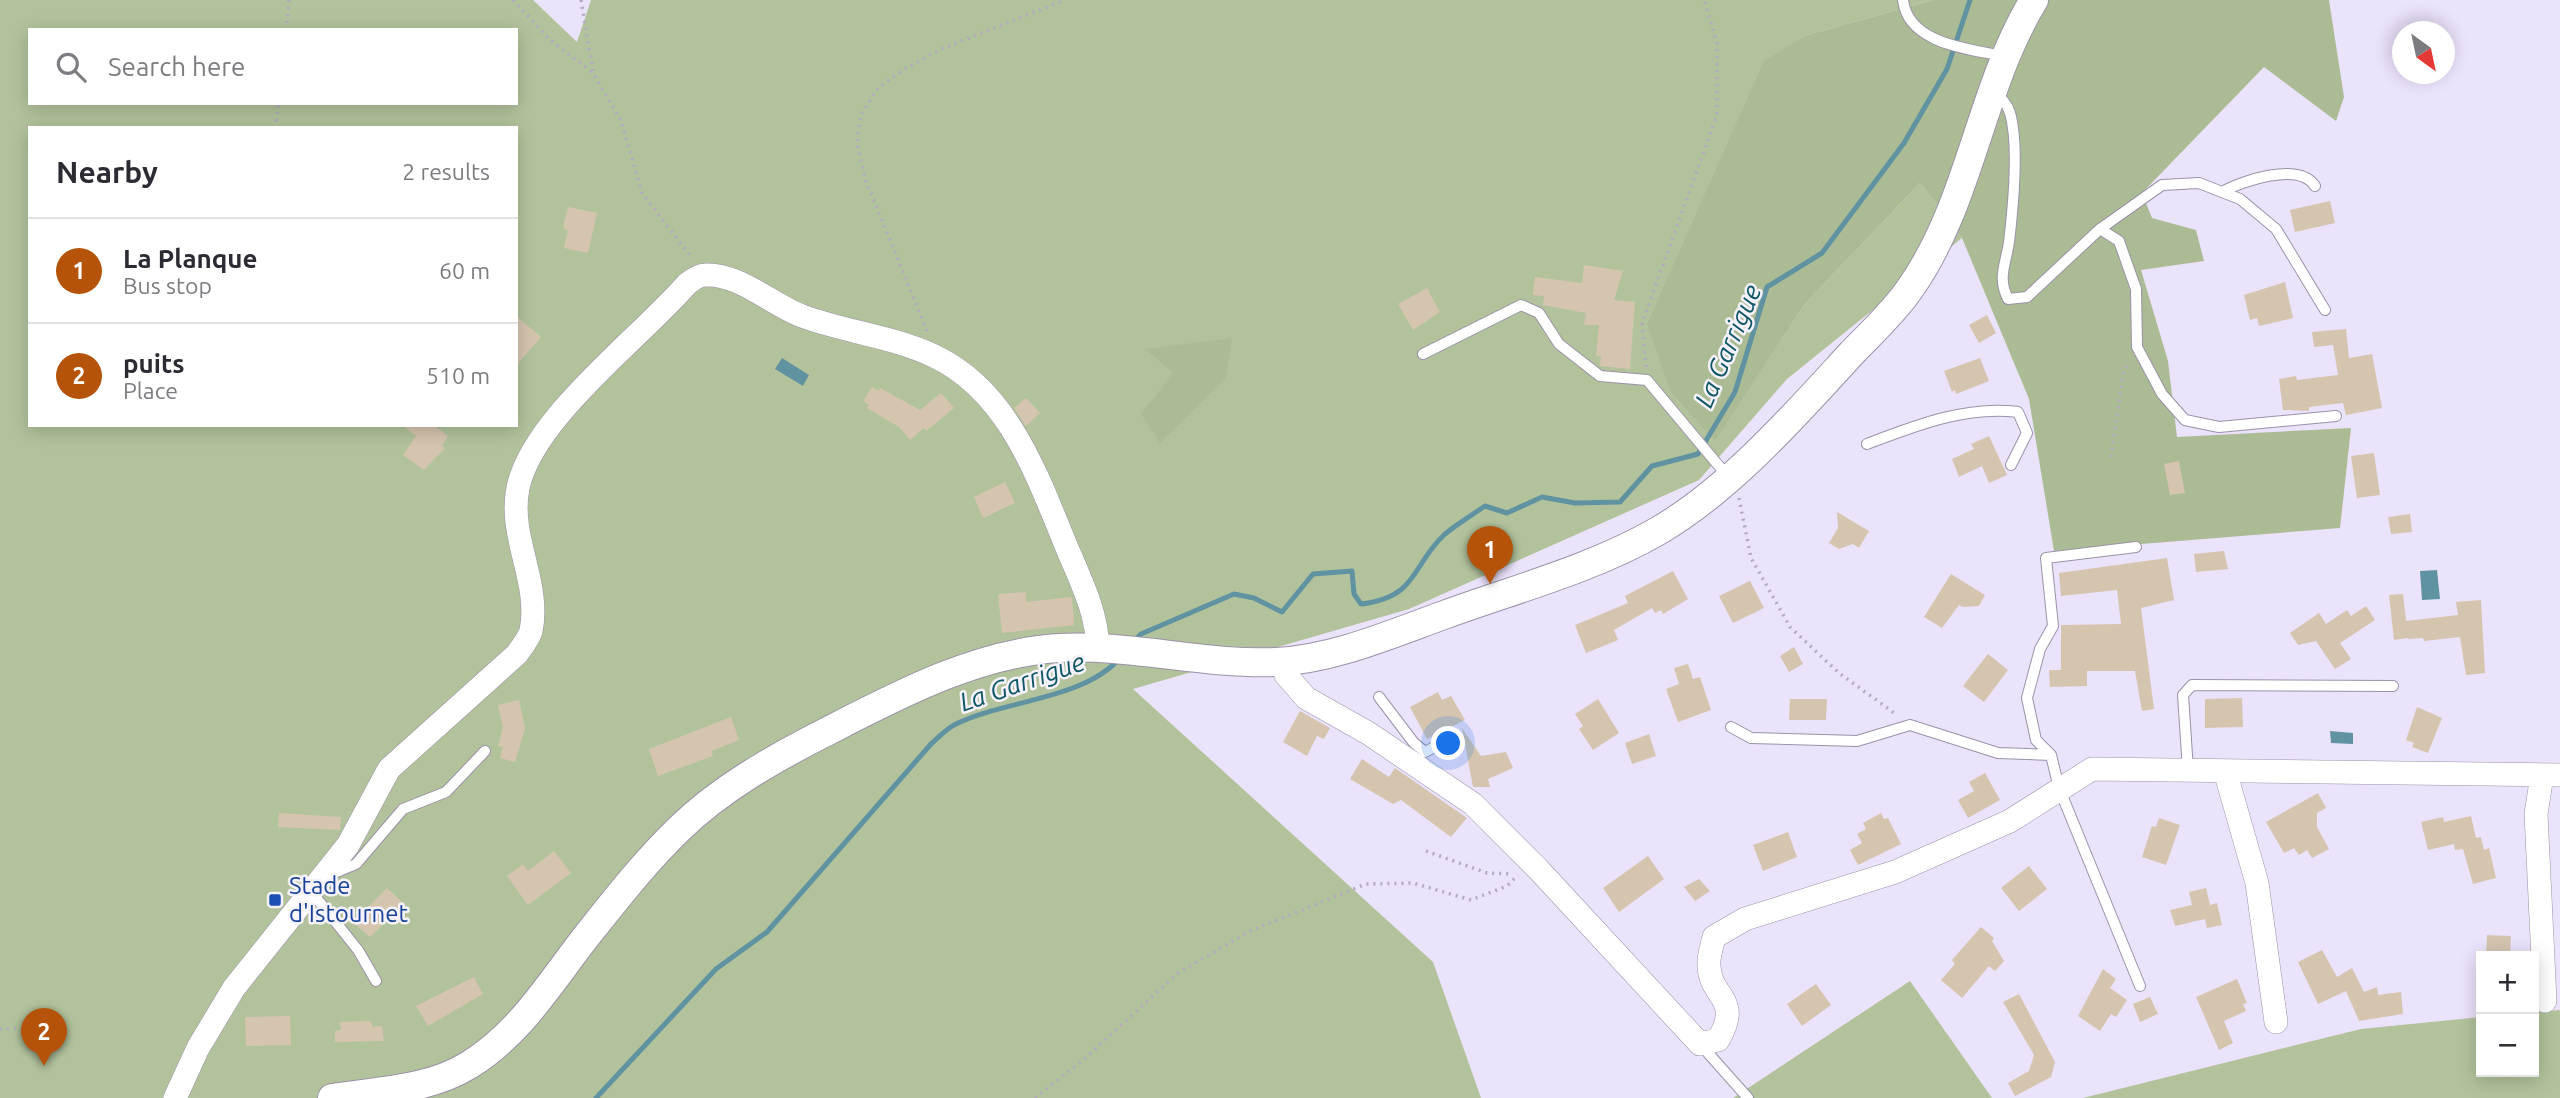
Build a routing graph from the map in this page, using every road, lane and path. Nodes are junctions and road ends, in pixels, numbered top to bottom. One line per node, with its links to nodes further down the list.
1 (289, 0): 8 (path)
2 (513, 0): 10 (path)
3 (581, 0): 10 (path)
4 (1065, 0): 21 (path)
5 (1704, 0): 22 (path)
6 (1903, 0): 9 (lane)
7 (2034, 0): 9 (street)
8 (286, 28)
9 (2003, 57): 11 (street)
10 (593, 73): 17 (path)
11 (1991, 91): 16 (lane); 27 (street)
12 (278, 105): 13 (path)
13 (276, 126)
14 (2315, 186): 15 (lane)
15 (2222, 192): 16 (lane); 18 (lane)
16 (2100, 229): 19 (lane)
17 (703, 274): 21 (street); 44 (street)
18 (2325, 310)
19 (2137, 347): 23 (lane); 25 (path)
20 (1423, 354): 22 (lane)
21 (935, 356): 29 (street)
22 (1647, 380): 27 (lane)
23 (2336, 415)
24 (1867, 444): 26 (lane)
25 (2111, 457)
26 (2011, 465)
27 (1721, 468): 30 (street); 33 (path)
28 (2136, 547): 37 (lane)
29 (1104, 649): 30 (street); 53 (street)
30 (1282, 662): 43 (street)
31 (2393, 686): 38 (lane)
32 (1379, 698): 35 (lane)
33 (1910, 725): 34 (lane); 37 (lane)
34 (1731, 727)
35 (1448, 740)
36 (485, 751): 44 (lane)
37 (2050, 755): 41 (lane)
38 (2188, 770): 39 (street); 41 (street)
39 (2225, 771): 40 (street); 48 (street)
40 (2551, 775): 47 (street)
41 (2059, 788): 46 (lane); 51 (street)
42 (1426, 851): 43 (path)
43 (1529, 871): 51 (street); 54 (path)
44 (315, 885): 45 (lane); 52 (street)
45 (376, 981)
46 (2140, 986)
47 (2545, 1001)
48 (2276, 1023)
49 (50, 1027): 50 (path)
50 (0, 1029)
51 (1700, 1044): 55 (lane)
52 (175, 1098)
53 (332, 1098)
54 (1035, 1098)
55 (1748, 1098)

